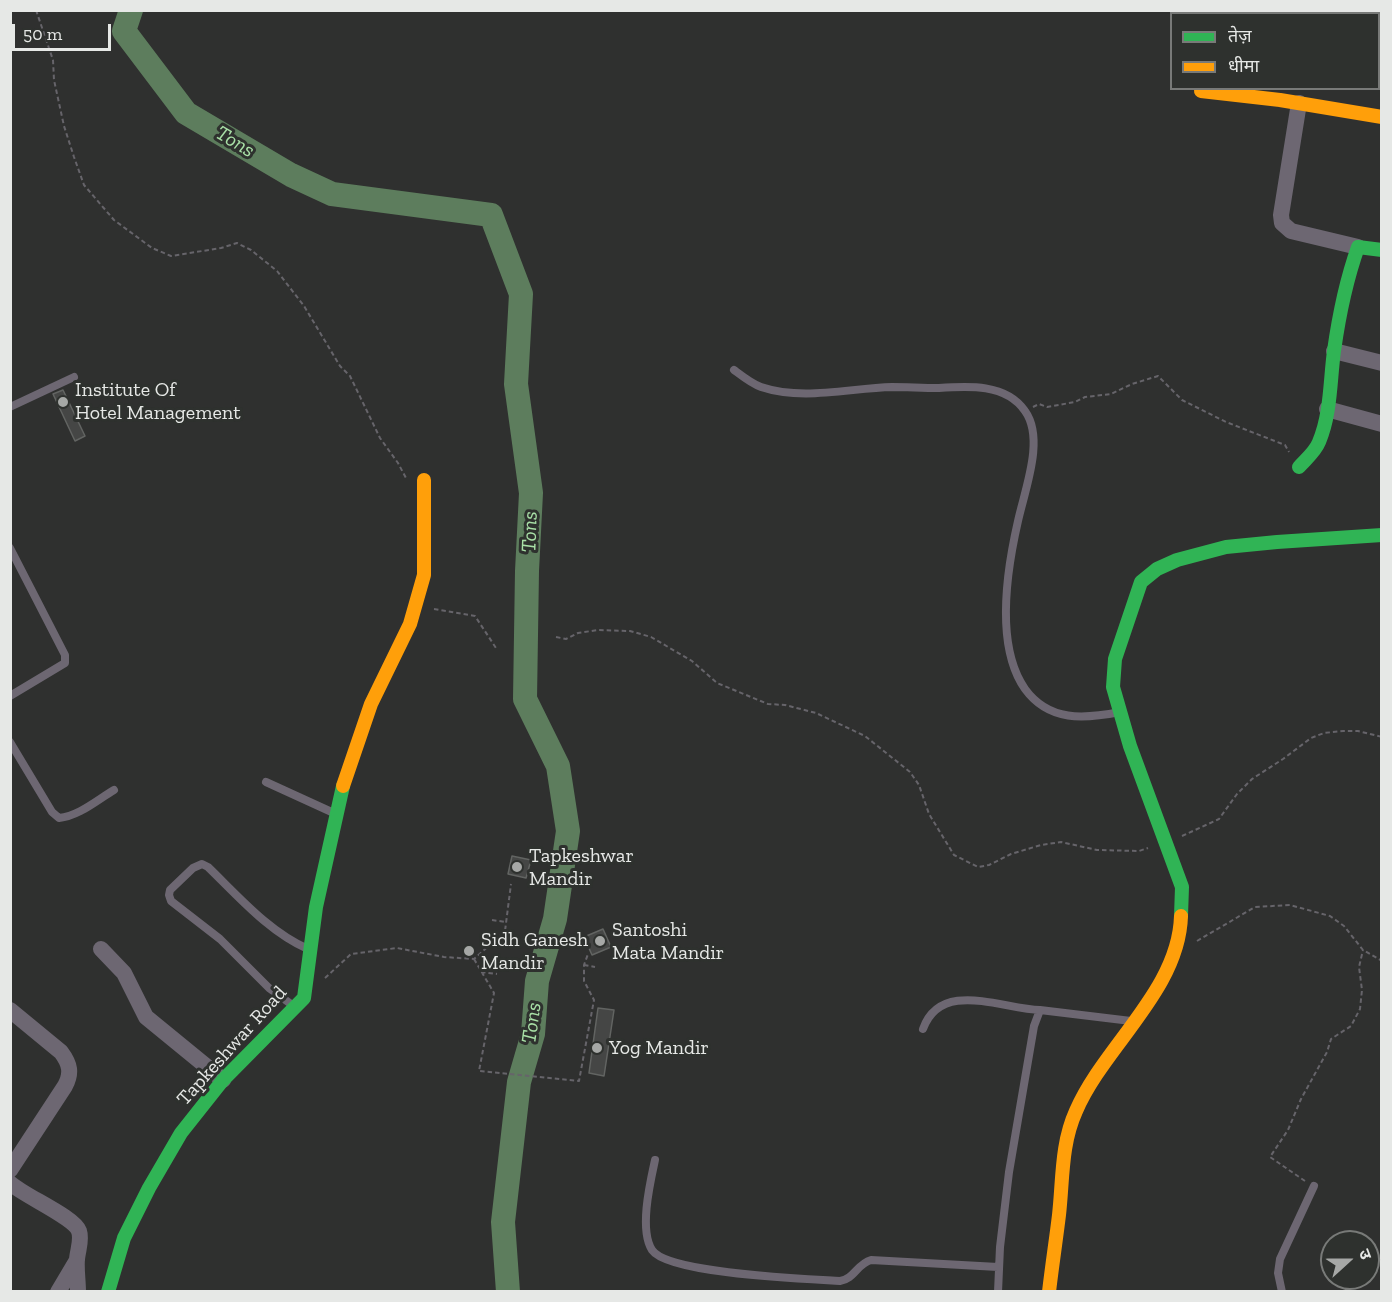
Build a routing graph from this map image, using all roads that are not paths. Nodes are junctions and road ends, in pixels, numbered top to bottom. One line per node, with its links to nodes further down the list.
1 (1202, 91): 2 (street)
2 (1299, 103): 3 (street); 4 (street)
3 (1382, 117)
4 (1358, 247): 5 (street); 6 (street)
5 (1382, 249)
6 (1334, 351): 7 (street); 11 (street)
7 (1382, 363)
8 (734, 370): 18 (lane)
9 (74, 377): 10 (lane)
10 (10, 407)
11 (1327, 409): 12 (street); 13 (street)
12 (1382, 424)
13 (1299, 467)
14 (424, 480): 22 (street, Tapkeshwar Road)
15 (1382, 535): 18 (street)
16 (10, 548): 17 (lane)
17 (10, 696)
18 (1120, 712): 28 (street)
19 (10, 742): 21 (lane)
20 (266, 782): 22 (lane)
21 (114, 790)
22 (336, 814): 24 (street, Tapkeshwar Road)
23 (101, 949): 30 (street)
24 (310, 950): 25 (street, Tapkeshwar Road); 25 (lane)
25 (299, 1003): 30 (street, Tapkeshwar Road)
26 (10, 1010): 32 (street)
27 (1040, 1010): 28 (lane); 29 (lane); 36 (lane)
28 (1136, 1022): 41 (street)
29 (923, 1029)
30 (223, 1080): 39 (street, Tapkeshwar Road)
31 (655, 1160): 36 (lane)
32 (10, 1170)
33 (10, 1183): 35 (street)
34 (1314, 1186): 42 (lane)
35 (77, 1260): 37 (street); 38 (street)
36 (998, 1268): 40 (lane)
37 (58, 1292)
38 (78, 1292)
39 (108, 1292)
40 (998, 1292)
41 (1049, 1292)
42 (1282, 1292)

